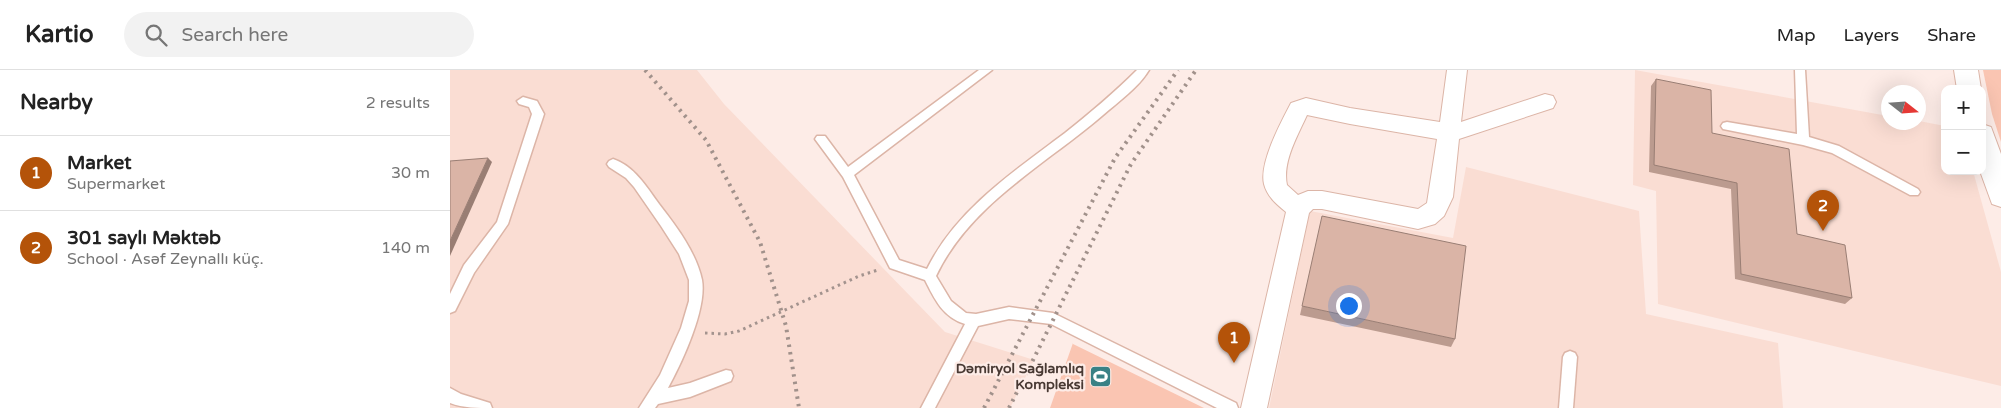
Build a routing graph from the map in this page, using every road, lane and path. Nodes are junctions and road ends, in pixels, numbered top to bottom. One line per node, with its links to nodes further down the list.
1 (987, 70): 15 (lane)
2 (1144, 70): 20 (lane)
3 (1457, 70): 10 (street)
4 (1800, 70): 12 (lane)
5 (1966, 70): 6 (main road)
6 (1968, 85)
7 (524, 101): 21 (lane)
8 (1545, 102): 10 (street)
9 (1727, 126): 12 (lane)
10 (1449, 132): 18 (street); 18 (street)
11 (821, 139): 15 (lane)
12 (1802, 140): 16 (lane)
13 (1986, 147): 17 (main road)
14 (613, 164): 23 (lane)
15 (848, 174): 19 (lane)
16 (1914, 192)
17 (2001, 196)
18 (1298, 208): 31 (street)
19 (895, 264): 20 (lane); 23 (path)
20 (930, 276): 22 (lane)
21 (450, 307)
22 (974, 321): 29 (lane); 30 (lane)
23 (685, 332): 27 (lane)
24 (1570, 357): 32 (lane)
25 (726, 376): 27 (lane)
26 (450, 394): 28 (lane)
27 (650, 403)
28 (486, 408)
29 (928, 408)
30 (1232, 408)
31 (1254, 408)
32 (1566, 408)

